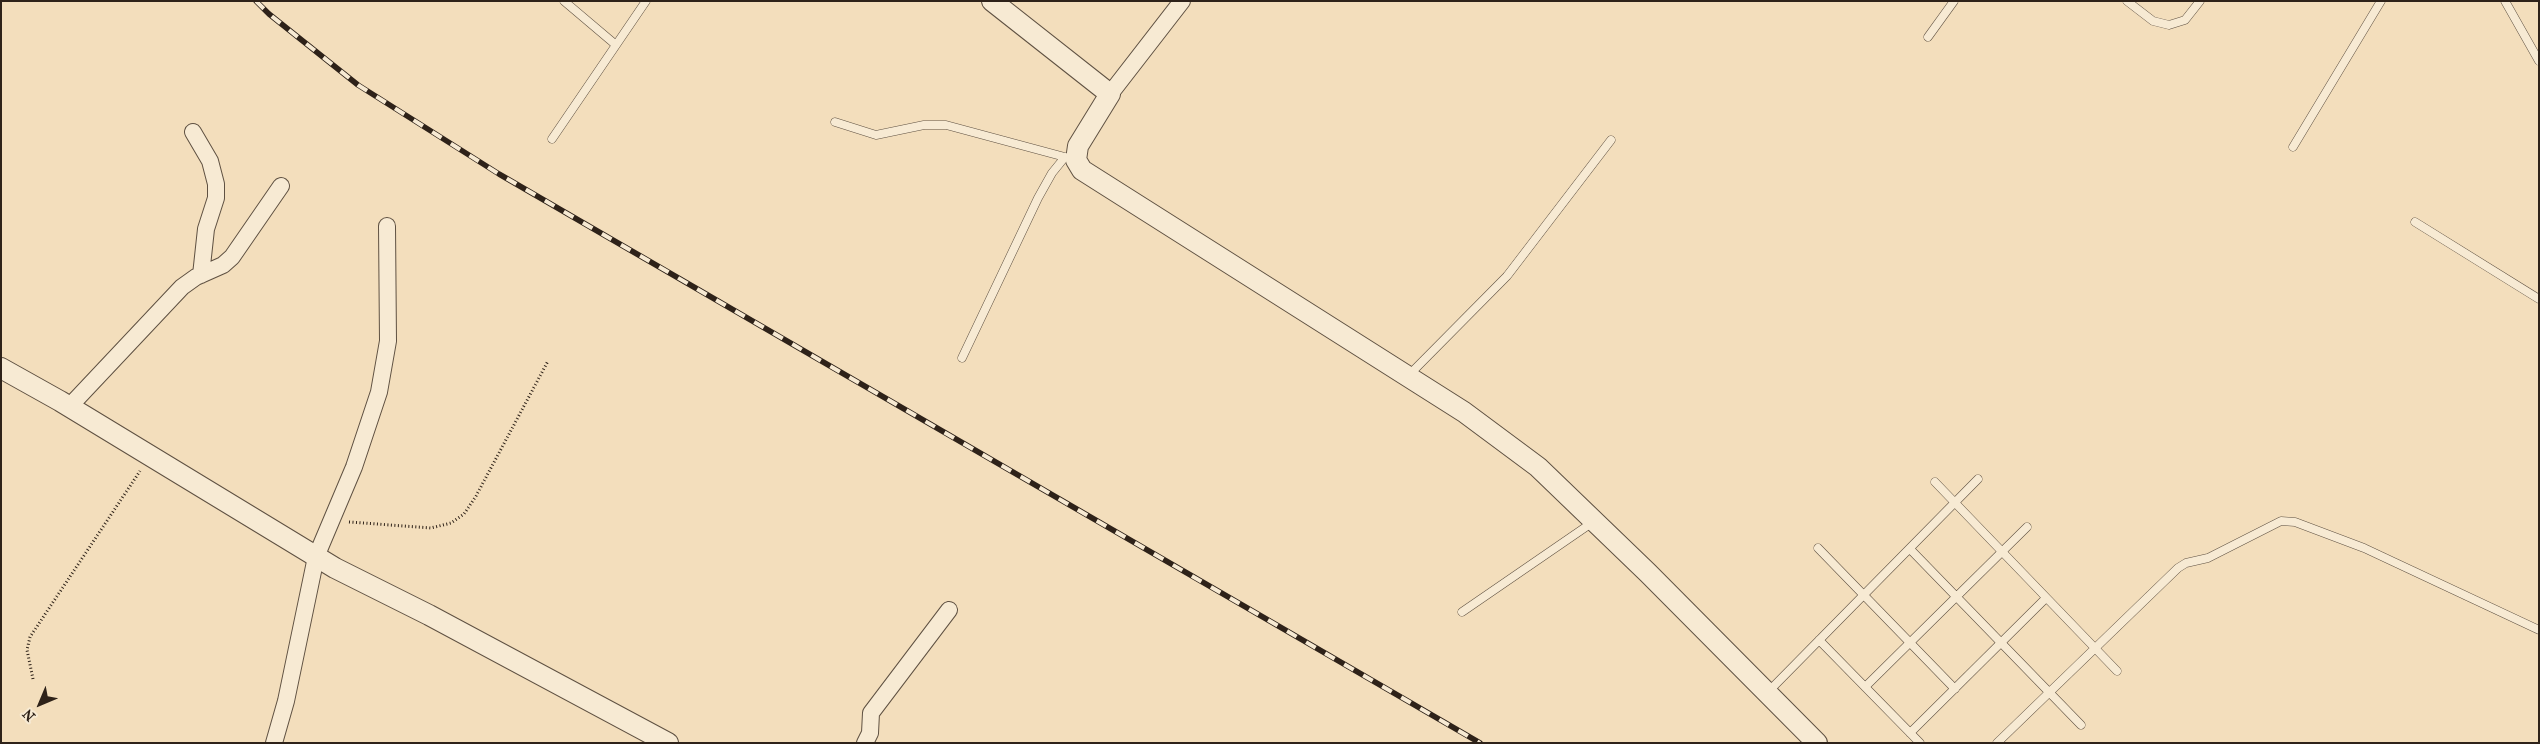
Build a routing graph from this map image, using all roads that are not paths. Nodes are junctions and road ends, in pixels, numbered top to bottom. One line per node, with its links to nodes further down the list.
1 (564, 1): 11 (lane)
2 (646, 1): 11 (lane)
3 (992, 1): 13 (street)
4 (1182, 1): 13 (street)
5 (1954, 1): 10 (lane)
6 (2127, 1): 7 (lane)
7 (2200, 1)
8 (2382, 1): 18 (lane)
9 (2505, 1): 12 (lane)
10 (1928, 37)
11 (616, 45): 16 (lane)
12 (2539, 62)
13 (1110, 94): 19 (street)
14 (834, 122): 19 (lane)
15 (193, 132): 23 (street)
16 (552, 139)
17 (1611, 140): 27 (lane)
18 (2293, 147)
19 (1070, 158): 25 (lane); 27 (street)
20 (281, 186): 23 (street)
21 (2415, 222): 24 (lane)
22 (387, 226): 37 (street)
23 (201, 275): 28 (street)
24 (2539, 299)
25 (962, 358)
26 (1, 368): 28 (street)
27 (1408, 377): 32 (street)
28 (69, 406): 37 (street)
29 (1978, 479): 31 (lane)
30 (1936, 482): 31 (lane)
31 (1955, 503): 35 (lane); 36 (lane)
32 (1595, 521): 42 (lane); 51 (street)
33 (2027, 527): 36 (lane)
34 (1818, 548): 38 (lane)
35 (1910, 549): 38 (lane); 39 (lane)
36 (2001, 552): 39 (lane); 40 (lane)
37 (316, 557): 55 (street); 56 (street)
38 (1863, 596): 44 (lane); 45 (lane)
39 (1955, 596): 45 (lane); 46 (lane)
40 (2046, 598): 46 (lane); 47 (lane)
41 (949, 610): 57 (street)
42 (1462, 612)
43 (2539, 630): 47 (lane)
44 (1819, 640): 49 (lane); 51 (lane)
45 (1909, 643): 49 (lane); 50 (lane)
46 (2001, 644): 50 (lane); 52 (lane)
47 (2094, 648): 48 (lane); 52 (lane)
48 (2117, 671)
49 (1865, 687): 54 (lane)
50 (1955, 689): 54 (lane)
51 (1768, 692): 58 (street)
52 (2047, 692): 53 (lane); 60 (lane)
53 (2080, 725)
54 (1910, 733): 59 (lane)
55 (274, 743)
56 (668, 743)
57 (865, 743)
58 (1817, 743)
59 (1920, 743)
60 (1997, 743)

